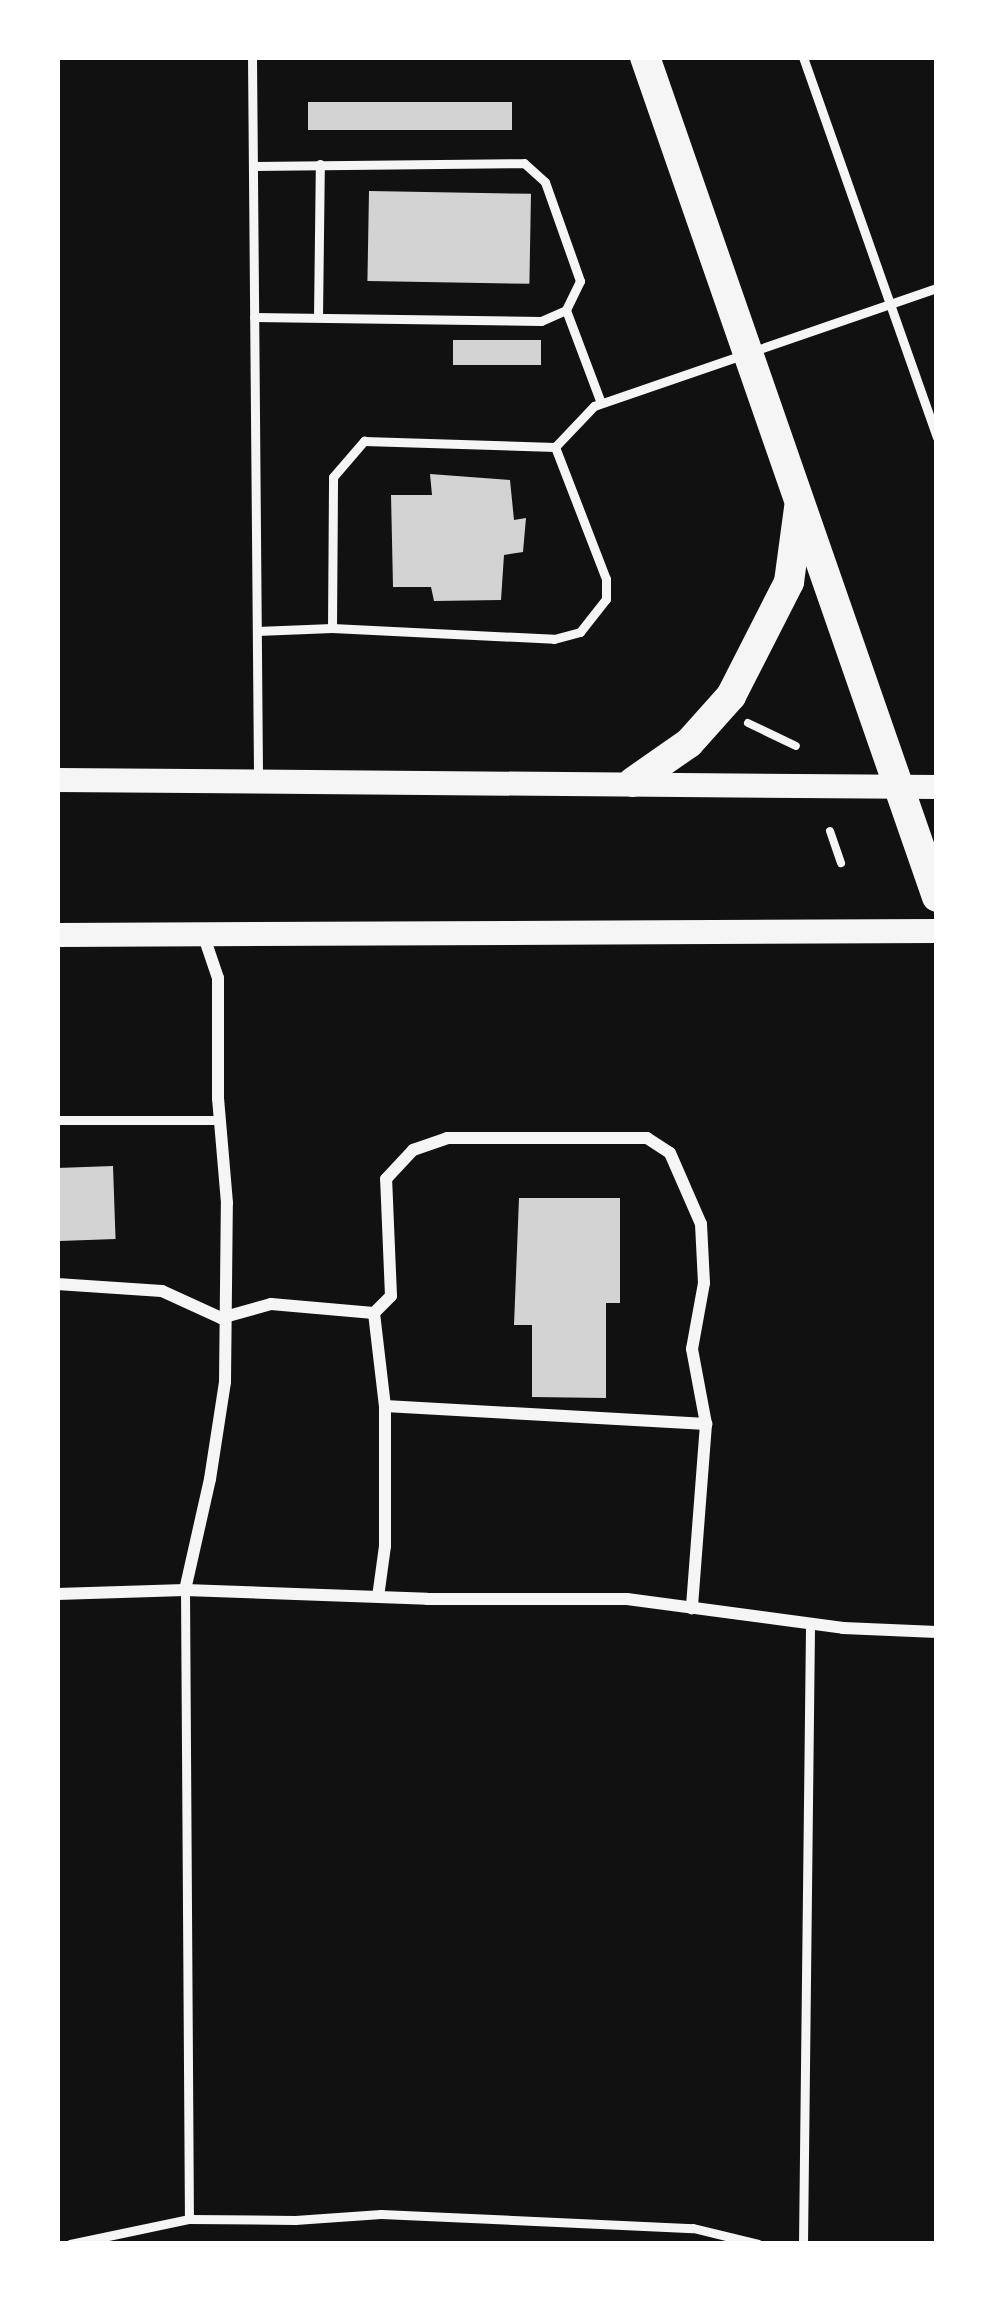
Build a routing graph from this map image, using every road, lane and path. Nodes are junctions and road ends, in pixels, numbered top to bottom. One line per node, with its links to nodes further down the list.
1 (252, 57): 5 (lane)
2 (645, 57): 11 (main road)
3 (803, 57): 7 (lane)
4 (320, 164): 5 (lane); 8 (lane); 10 (lane)
5 (253, 166): 9 (lane)
6 (937, 288): 7 (lane)
7 (891, 305): 11 (lane); 13 (lane)
8 (566, 310): 10 (lane); 14 (lane)
9 (254, 316): 10 (lane); 19 (lane)
10 (319, 317)
11 (749, 356): 14 (lane); 17 (main road)
12 (937, 393): 13 (lane)
13 (923, 398): 15 (lane)
14 (602, 403): 16 (lane)
15 (937, 437)
16 (555, 447): 18 (lane); 18 (lane)
17 (800, 502): 24 (main road); 25 (main road)
18 (332, 628): 19 (lane)
19 (257, 631): 22 (lane)
20 (742, 720): 21 (path)
21 (796, 746)
22 (258, 779): 23 (main road); 24 (main road)
23 (57, 780)
24 (633, 782): 25 (main road)
25 (899, 787): 26 (main road); 29 (main road)
26 (937, 787)
27 (830, 831): 28 (path)
28 (841, 863)
29 (937, 897)
30 (937, 931): 32 (main road)
31 (57, 934): 32 (main road)
32 (203, 934): 34 (street)
33 (57, 1120): 34 (lane)
34 (220, 1120): 37 (street)
35 (57, 1284): 37 (street)
36 (374, 1312): 37 (street); 38 (street); 39 (street)
37 (221, 1318): 40 (street)
38 (386, 1406): 39 (street); 42 (street)
39 (706, 1424): 43 (street)
40 (185, 1590): 41 (street); 42 (street); 46 (lane)
41 (57, 1594)
42 (378, 1597): 43 (street)
43 (692, 1608): 44 (street)
44 (810, 1624): 45 (street); 49 (lane)
45 (937, 1632)
46 (189, 2219): 47 (lane); 48 (lane)
47 (70, 2244)
48 (758, 2244)
49 (803, 2244)

